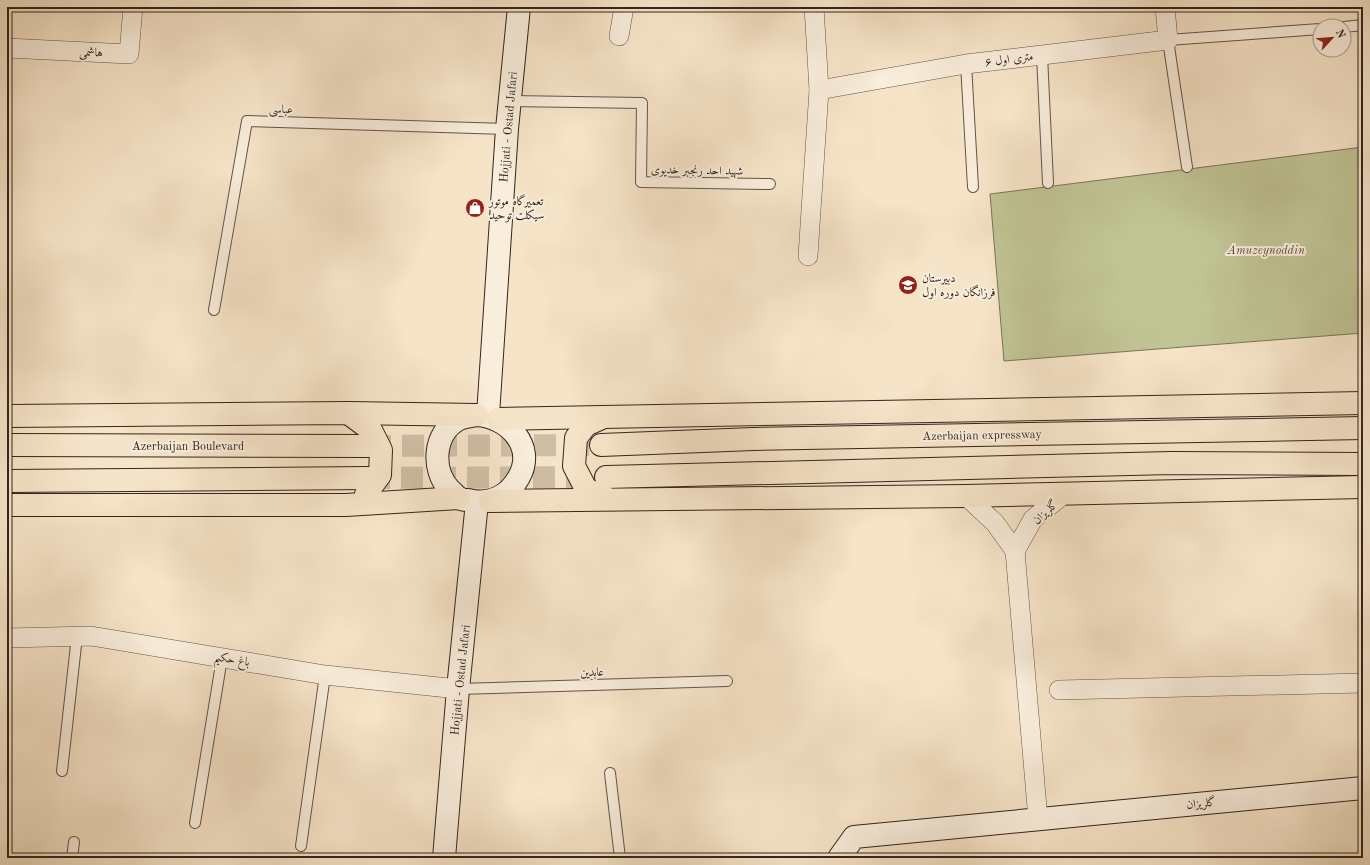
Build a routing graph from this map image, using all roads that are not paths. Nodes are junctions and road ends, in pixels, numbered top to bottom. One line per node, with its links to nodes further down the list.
1 (133, 7): 11 (street, هاشمی)
2 (519, 7): 15 (main road, Hojjati - Ostad Jafari)
3 (624, 7): 9 (street)
4 (814, 7): 14 (street)
5 (1165, 7): 10 (street)
6 (1363, 25): 7 (lane)
7 (1352, 26)
8 (1312, 30): 10 (lane)
9 (619, 36)
10 (1168, 40): 12 (street, ۶ متری اول); 17 (lane)
11 (7, 48)
12 (1042, 55): 13 (street, ۶ متری اول); 18 (lane)
13 (966, 64): 14 (street, ۶ متری اول); 20 (lane)
14 (819, 90): 21 (street)
15 (510, 101): 16 (main road, Hojjati - Ostad Jafari); 19 (lane, شهید احد رنجبر خدیوی)
16 (507, 129): 22 (lane, عباسی); 26 (main road, Hojjati - Ostad Jafari)
17 (1187, 167)
18 (1048, 183)
19 (770, 184)
20 (973, 187)
21 (808, 256)
22 (214, 310)
23 (1363, 403): 27 (highway)
24 (348, 413): 25 (highway); 26 (highway); 42 (highway)
25 (7, 416)
26 (488, 416): 27 (highway); 39 (main road); 39 (main road)
27 (604, 417): 40 (highway)
28 (1363, 428): 30 (highway, Azerbaijan expressway)
29 (7, 445): 31 (highway, Azerbaijan Boulevard)
30 (601, 445)
31 (369, 446)
32 (1363, 464): 33 (highway)
33 (606, 477)
34 (368, 478): 35 (highway)
35 (7, 481)
36 (1363, 487): 37 (highway)
37 (1064, 494): 38 (highway); 43 (street, گلریزان)
38 (966, 496): 40 (highway); 43 (street)
39 (475, 500): 40 (highway); 42 (highway); 50 (main road, Hojjati - Ostad Jafari)
40 (611, 500)
41 (7, 505): 42 (highway)
42 (346, 505)
43 (1015, 552): 55 (street)
44 (77, 636): 45 (street, باغ حکیم); 46 (street, باغ حکیم); 52 (lane)
45 (7, 638)
46 (222, 658): 47 (street, باغ حکیم); 56 (lane)
47 (325, 675): 50 (street, باغ حکیم); 58 (lane)
48 (727, 681): 50 (lane, عابدین)
49 (1363, 683): 51 (street)
50 (458, 689): 60 (main road, Hojjati - Ostad Jafari)
51 (1059, 690)
52 (62, 771)
53 (610, 772): 61 (lane)
54 (1363, 788): 55 (main road, گلریزان)
55 (1038, 819): 62 (main road, گلریزان)
56 (196, 823)
57 (74, 842): 59 (lane)
58 (302, 846)
59 (72, 858)
60 (444, 858)
61 (620, 858)
62 (839, 858)

